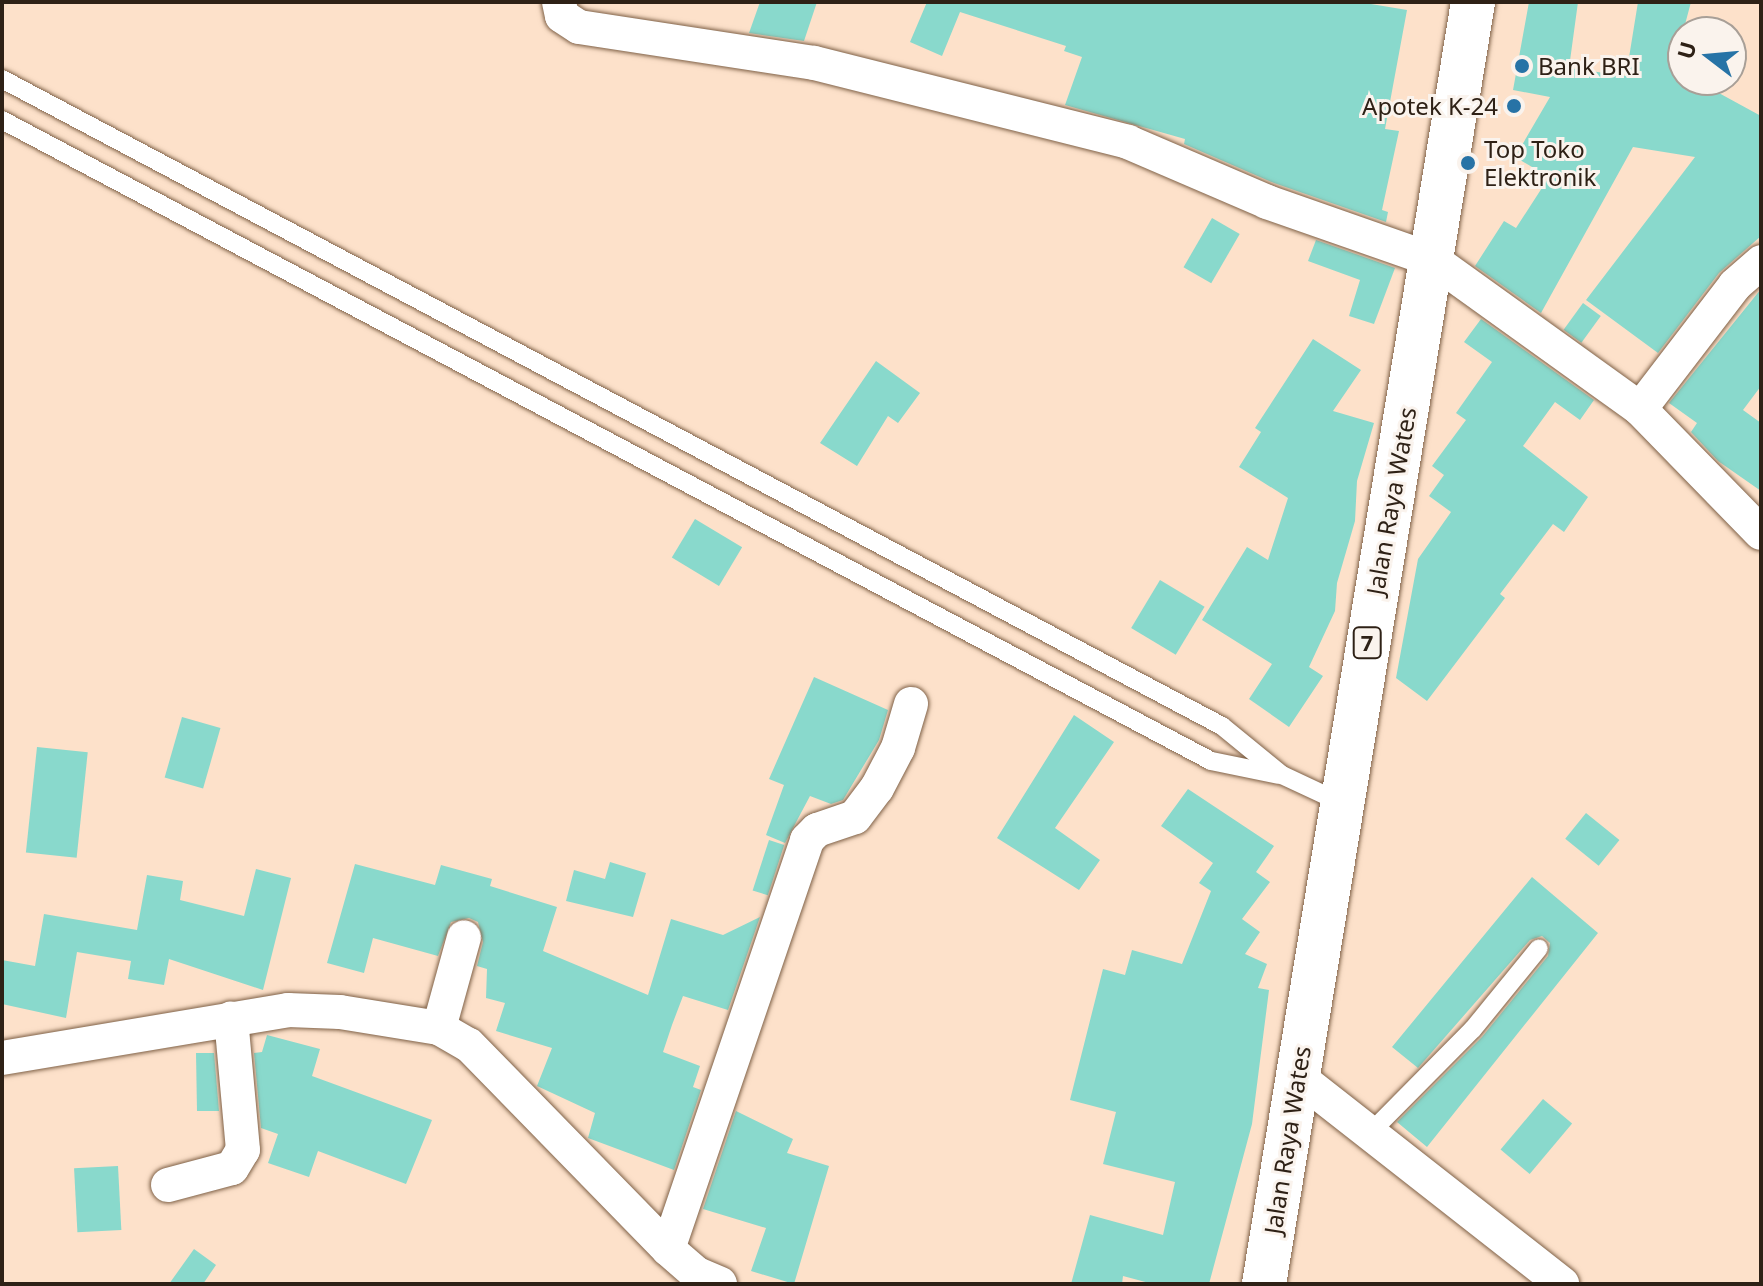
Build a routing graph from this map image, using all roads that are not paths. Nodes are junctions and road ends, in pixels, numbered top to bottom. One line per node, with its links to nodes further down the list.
1 (559, 2): 5 (street)
2 (1473, 2): 5 (highway, Jalan Raya Wates / 7)
3 (2, 79): 10 (lane)
4 (2, 120): 10 (lane)
5 (1433, 260): 7 (street); 11 (highway, Jalan Raya Wates / 7)
6 (1761, 262): 7 (street)
7 (1640, 409): 8 (street)
8 (1761, 533)
9 (911, 704): 20 (street)
10 (1282, 775): 11 (lane)
11 (1340, 802): 17 (highway, Jalan Raya Wates / 7)
12 (464, 937): 15 (street)
13 (1539, 948): 18 (lane)
14 (231, 1019): 15 (street); 16 (street); 19 (street)
15 (439, 1028): 20 (street)
16 (2, 1058)
17 (1297, 1076): 18 (street); 22 (highway, Jalan Raya Wates / 7)
18 (1368, 1135): 23 (street)
19 (168, 1185)
20 (668, 1249): 21 (street)
21 (720, 1284)
22 (1264, 1284)
23 (1562, 1284)

